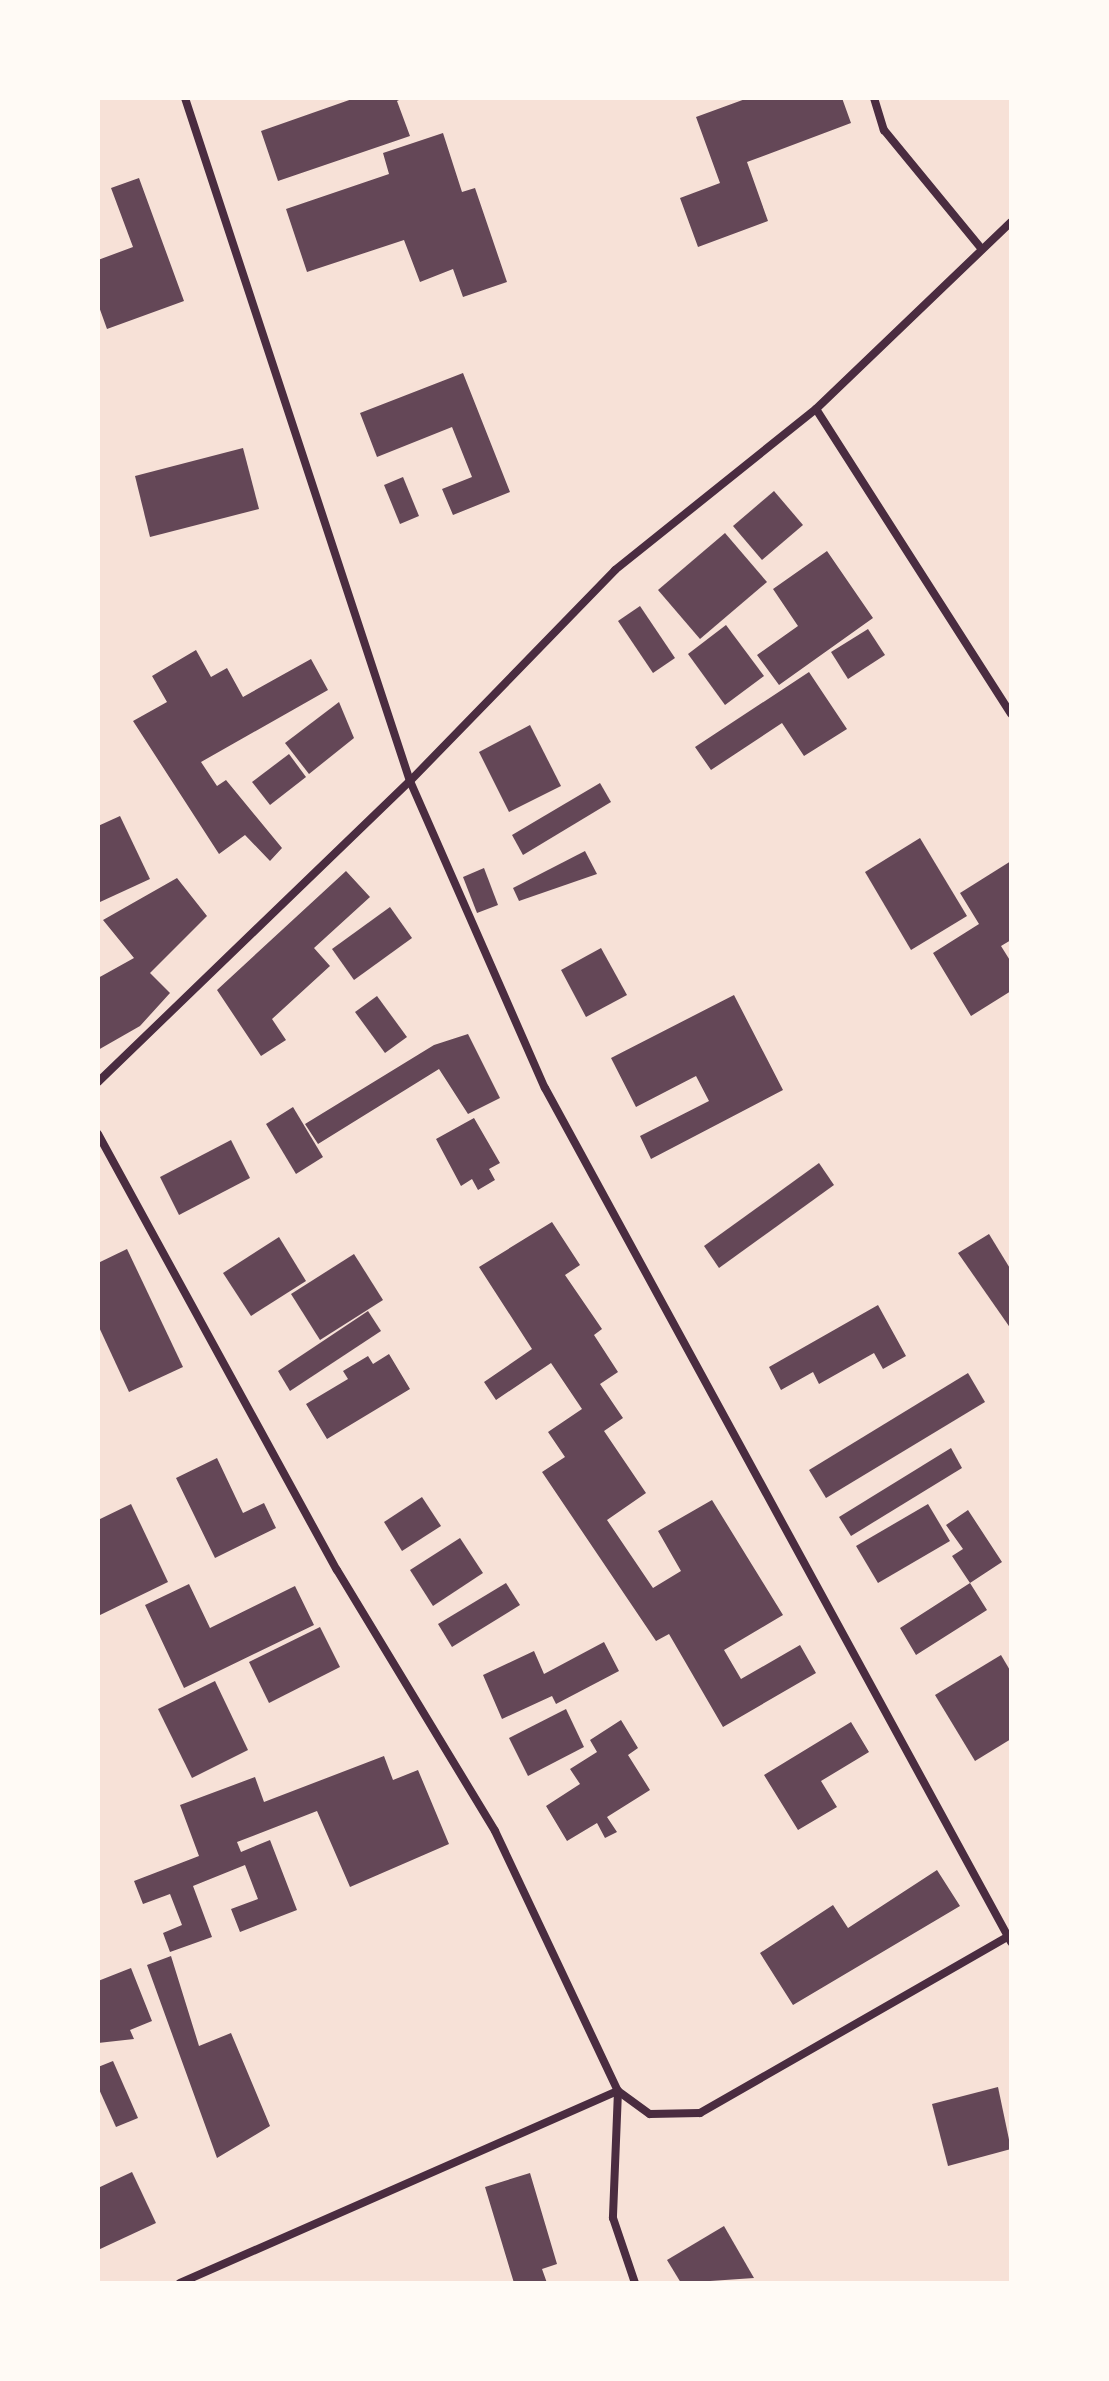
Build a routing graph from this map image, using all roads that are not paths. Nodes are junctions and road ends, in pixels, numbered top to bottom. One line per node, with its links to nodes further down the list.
1 (185, 98): 7 (street)
2 (874, 98): 4 (street)
3 (1011, 222): 4 (street)
4 (981, 248): 5 (street)
5 (816, 409): 6 (street); 7 (street)
6 (1011, 714)
7 (410, 781): 8 (street); 10 (street)
8 (98, 1082)
9 (98, 1134): 11 (street)
10 (1011, 1937): 11 (street)
11 (618, 2091): 12 (street); 13 (street)
12 (180, 2283)
13 (635, 2283)

